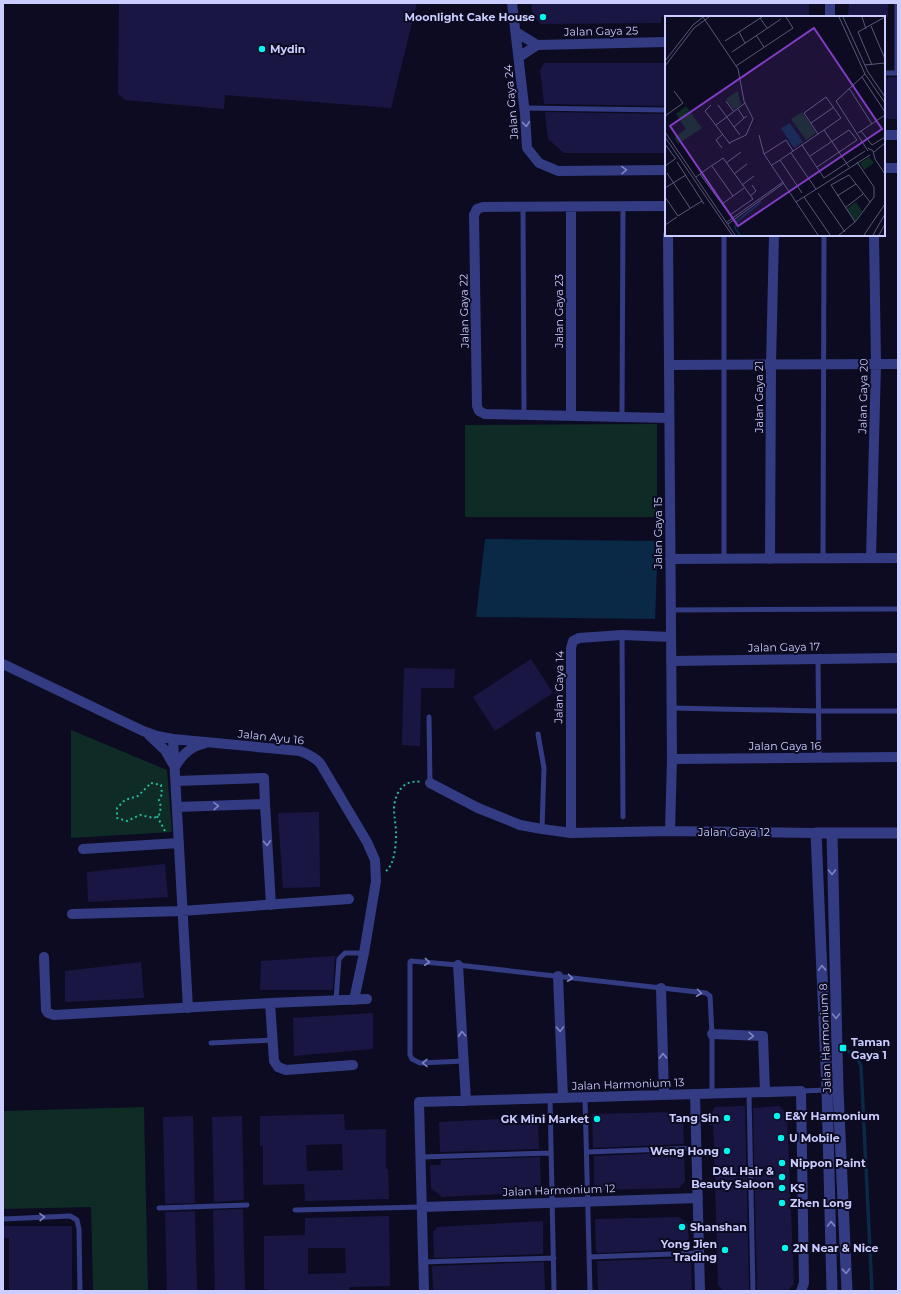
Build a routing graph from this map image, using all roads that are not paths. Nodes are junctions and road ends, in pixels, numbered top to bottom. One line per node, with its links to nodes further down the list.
1 (512, 3): 5 (street, Jalan Gaya 24)
2 (830, 3): 4 (street)
3 (897, 3): 10 (lane)
4 (830, 16)
5 (516, 32): 7 (street); 8 (street, Jalan Gaya 24)
6 (665, 42): 7 (street, Jalan Gaya 25)
7 (537, 45): 8 (street)
8 (519, 57): 11 (street, Jalan Gaya 24)
9 (885, 73): 10 (lane)
10 (897, 73)
11 (524, 108): 12 (lane); 17 (street, Jalan Gaya 24, one-way to 17)
12 (665, 110)
13 (898, 135): 14 (street)
14 (885, 136)
15 (885, 168): 16 (street)
16 (898, 168)
17 (665, 170)
18 (665, 206): 21 (street, Jalan Gaya 22)
19 (523, 207): 20 (street, Jalan Gaya 22); 33 (lane); 33 (street, Jalan Gaya 22)
20 (571, 207): 21 (street, Jalan Gaya 22); 34 (street, Jalan Gaya 23)
21 (623, 207): 35 (lane)
22 (668, 236): 30 (street, Jalan Gaya 15)
23 (724, 236): 31 (lane)
24 (774, 236): 32 (street, Jalan Gaya 21)
25 (824, 236): 27 (lane)
26 (874, 236): 28 (street, Jalan Gaya 20)
27 (823, 364): 28 (street); 32 (street); 37 (lane)
28 (876, 364): 29 (street); 38 (street, Jalan Gaya 20)
29 (898, 364)
30 (669, 365): 31 (street); 36 (street, Jalan Gaya 15)
31 (724, 365): 32 (street); 41 (lane)
32 (771, 365): 42 (street, Jalan Gaya 21)
33 (524, 414): 34 (street, Jalan Gaya 22)
34 (571, 416): 35 (street, Jalan Gaya 22)
35 (622, 417): 36 (street, Jalan Gaya 22)
36 (669, 418): 40 (street, Jalan Gaya 15)
37 (823, 558): 38 (street); 42 (street)
38 (871, 558): 39 (street)
39 (898, 558)
40 (670, 559): 41 (street); 44 (street, Jalan Gaya 15)
41 (724, 559): 42 (street)
42 (770, 559)
43 (898, 609): 44 (lane)
44 (671, 610): 46 (street, Jalan Gaya 15)
45 (622, 635): 46 (street, Jalan Gaya 14); 67 (lane); 70 (street, Jalan Gaya 14)
46 (671, 637): 49 (street, Jalan Gaya 15)
47 (898, 658): 48 (street, Jalan Gaya 17)
48 (818, 659): 49 (street, Jalan Gaya 17); 52 (lane)
49 (671, 661): 51 (street, Jalan Gaya 15)
50 (3, 664): 55 (street, Jalan Ayu 16)
51 (671, 708): 52 (lane); 61 (street, Jalan Gaya 15)
52 (819, 711): 53 (lane); 59 (lane)
53 (898, 711)
54 (429, 717): 64 (lane)
55 (143, 731): 57 (street, Jalan Ayu 16); 62 (street)
56 (538, 734): 68 (lane)
57 (173, 739): 58 (street, Jalan Ayu 16); 62 (street)
58 (208, 743): 62 (street); 80 (street, Jalan Ayu 16)
59 (819, 757): 60 (street, Jalan Gaya 16); 61 (street, Jalan Gaya 16)
60 (898, 757)
61 (672, 759): 69 (street, Jalan Gaya 15)
62 (175, 767): 63 (street)
63 (176, 780): 65 (street); 66 (street)
64 (430, 783): 68 (street, Jalan Gaya 12)
65 (265, 804): 66 (street, one-way to 65); 77 (street, one-way to 77)
66 (177, 807): 74 (street)
67 (623, 817)
68 (542, 829): 70 (street, Jalan Gaya 12)
69 (670, 831): 70 (street, Jalan Gaya 12); 71 (street, Jalan Gaya 12)
70 (571, 833)
71 (816, 833): 72 (street, Jalan Gaya 12); 95 (street, Jalan Harmonium 8, one-way to 71)
72 (832, 833): 73 (street, Jalan Gaya 12); 95 (street, Jalan Harmonium 8, one-way to 95)
73 (898, 833)
74 (179, 843): 75 (street); 78 (street)
75 (83, 849)
76 (349, 899): 77 (street)
77 (271, 905): 78 (street)
78 (182, 911): 79 (street); 89 (street)
79 (72, 914)
80 (364, 953): 86 (lane); 87 (street, Jalan Ayu 16)
81 (44, 957): 89 (street)
82 (458, 965): 83 (lane); 93 (street, one-way to 82); 93 (lane, one-way to 82)
83 (558, 976): 84 (lane, one-way to 84); 102 (street, one-way to 102)
84 (661, 988): 90 (lane, one-way to 90); 101 (street, one-way to 84)
85 (367, 999): 87 (street)
86 (336, 1000): 87 (street); 88 (street)
87 (354, 1000)
88 (270, 1002): 89 (street); 91 (street)
89 (188, 1008)
90 (712, 1034): 97 (street, one-way to 97); 100 (lane)
91 (273, 1040): 92 (lane); 94 (street)
92 (211, 1043)
93 (464, 1061): 105 (street)
94 (353, 1065)
95 (832, 1090): 96 (lane, Jalan Harmonium 13); 129 (street, Jalan Harmonium 8, one-way to 95); 130 (street, Jalan Harmonium 8, one-way to 130)
96 (800, 1091): 97 (street, Jalan Harmonium 13); 128 (street)
97 (764, 1092): 98 (street, Jalan Harmonium 13)
98 (749, 1093): 100 (street, Jalan Harmonium 13); 127 (lane)
99 (695, 1094): 100 (street, Jalan Harmonium 13); 101 (street, Jalan Harmonium 13); 106 (street)
100 (712, 1094)
101 (664, 1095): 103 (street, Jalan Harmonium 13)
102 (563, 1098): 103 (street, Jalan Harmonium 13); 104 (street, Jalan Harmonium 13)
103 (585, 1098): 107 (lane)
104 (550, 1099): 105 (street, Jalan Harmonium 13); 108 (lane)
105 (466, 1101): 109 (street, Jalan Harmonium 13)
106 (697, 1148): 107 (lane); 110 (street)
107 (587, 1152): 111 (lane)
108 (551, 1153): 109 (lane); 112 (lane)
109 (420, 1157): 114 (street)
110 (698, 1198): 111 (street, Jalan Harmonium 12); 118 (street)
111 (588, 1202): 112 (street, Jalan Harmonium 12); 119 (lane)
112 (552, 1203): 114 (street, Jalan Harmonium 12); 120 (lane)
113 (247, 1205): 115 (lane)
114 (422, 1207): 116 (lane); 121 (street)
115 (159, 1208)
116 (295, 1210)
117 (3, 1219): 122 (lane, one-way to 122)
118 (699, 1253): 119 (lane); 126 (street)
119 (590, 1257): 125 (lane)
120 (554, 1258): 121 (lane); 124 (lane)
121 (423, 1262): 123 (street)
122 (80, 1291)
123 (424, 1291)
124 (554, 1291)
125 (590, 1291)
126 (700, 1291)
127 (753, 1291)
128 (801, 1291)
129 (832, 1291)
130 (847, 1291)

